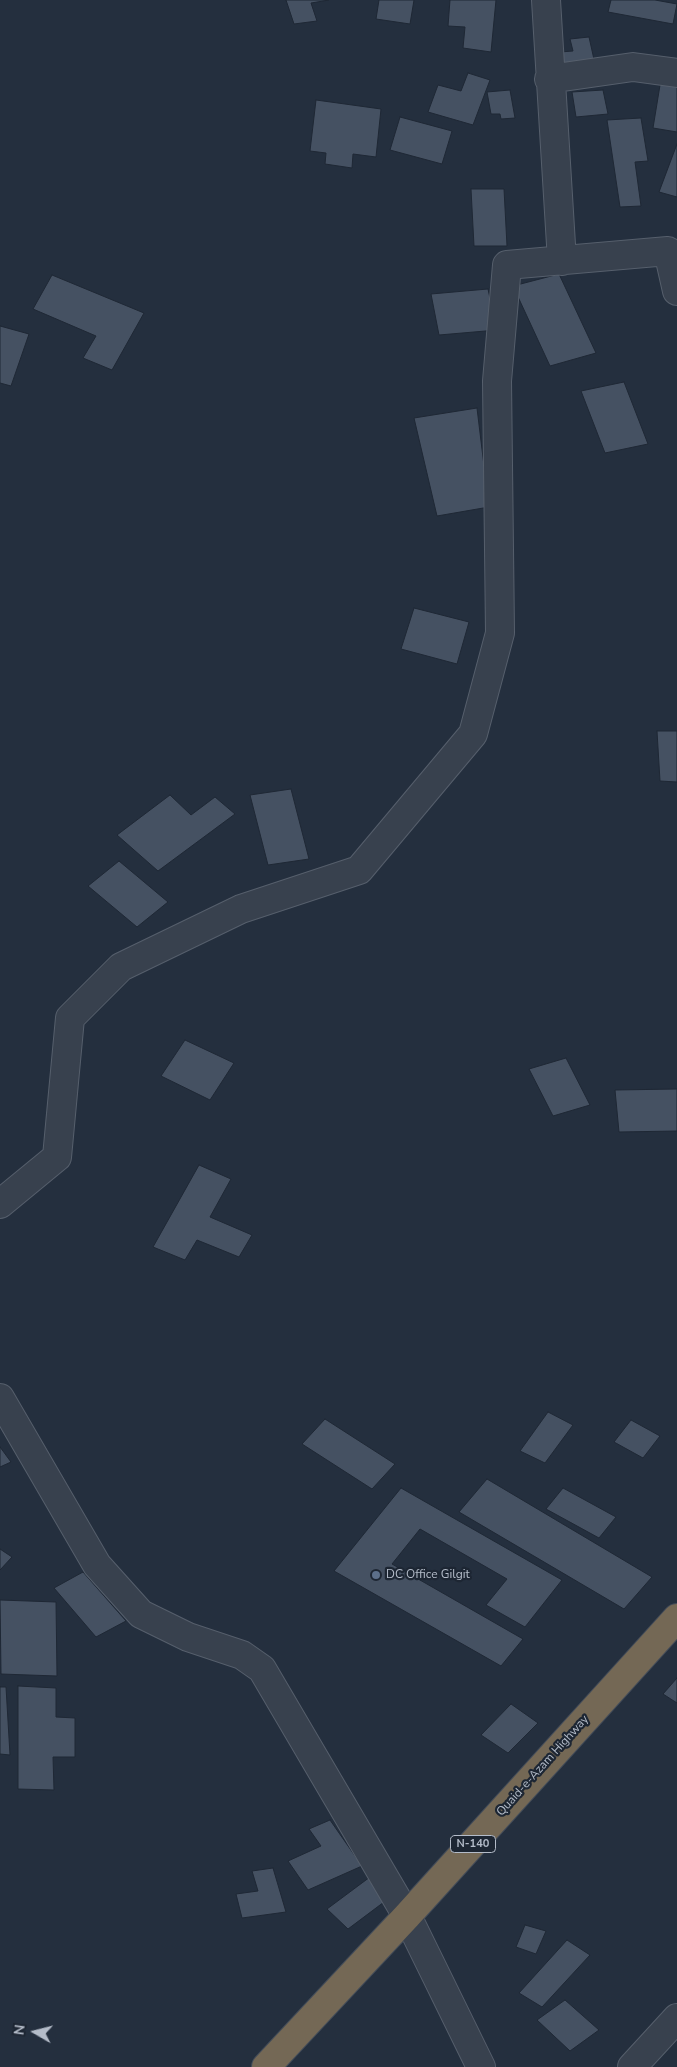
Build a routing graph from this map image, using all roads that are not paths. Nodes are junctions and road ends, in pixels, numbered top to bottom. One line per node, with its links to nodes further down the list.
1 (546, 0): 3 (street)
2 (677, 73): 3 (street)
3 (549, 79): 5 (street)
4 (673, 252): 5 (street); 6 (street)
5 (562, 260): 7 (street)
6 (677, 291)
7 (0, 1204)
8 (0, 1398): 10 (street)
9 (677, 1618): 10 (highway, Quaid-e-Azam Highway / N-140)
10 (407, 1916): 12 (highway, Quaid-e-Azam Highway / N-140); 13 (street)
11 (677, 2018): 14 (street)
12 (266, 2067)
13 (481, 2067)
14 (632, 2067)

